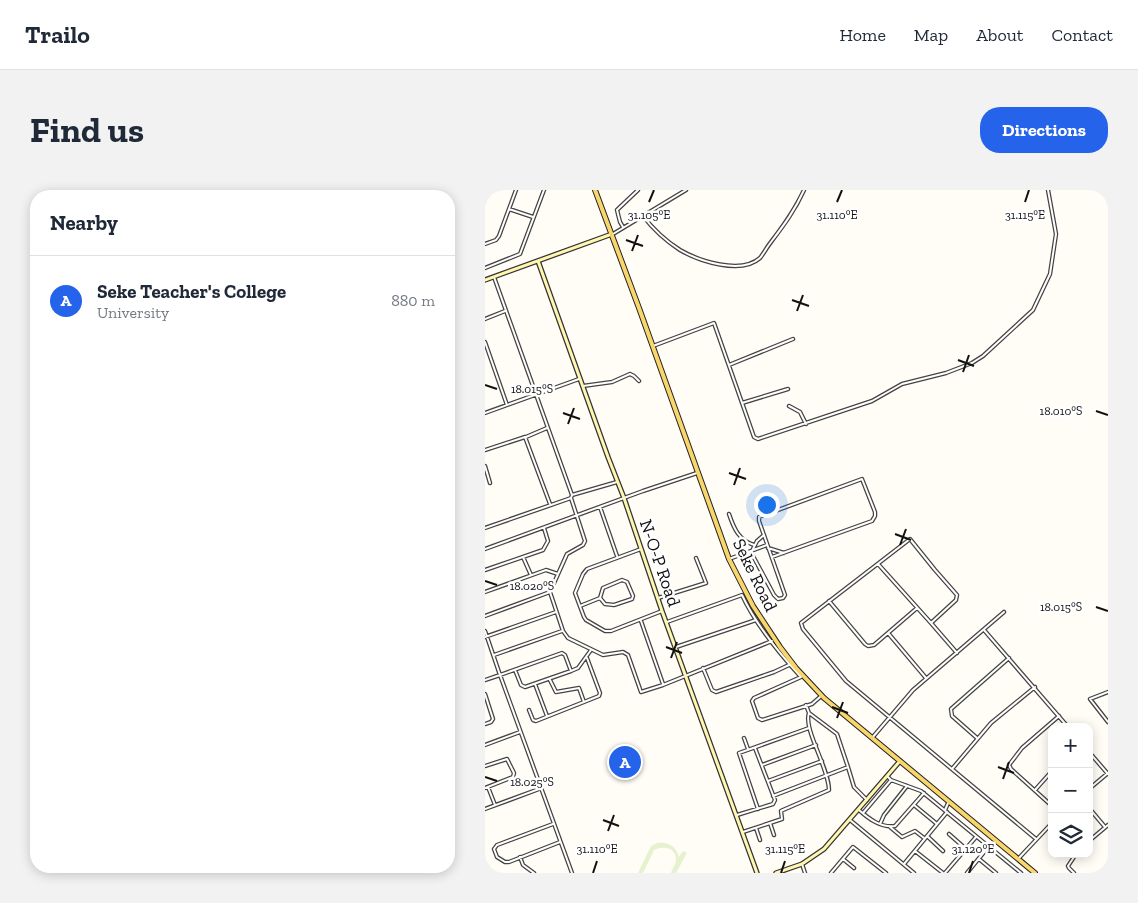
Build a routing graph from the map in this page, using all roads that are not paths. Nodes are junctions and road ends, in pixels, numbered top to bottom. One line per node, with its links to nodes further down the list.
1 (516, 190): 8 (street)
2 (544, 190): 10 (street)
3 (595, 190): 12 (main road, Seke Road)
4 (638, 190): 11 (street)
5 (685, 190): 9 (street)
6 (804, 190): 9 (street)
7 (1048, 190): 33 (street)
8 (509, 208): 10 (street); 13 (street)
9 (643, 216): 11 (street)
10 (534, 218): 15 (street)
11 (623, 227): 12 (street)
12 (612, 234): 14 (street); 22 (main road, Seke Road)
13 (485, 244)
14 (538, 261): 16 (street); 24 (street, N-O-P Road)
15 (485, 268)
16 (493, 277): 17 (street); 18 (street)
17 (485, 280)
18 (505, 312): 19 (street); 28 (street)
19 (485, 319)
20 (793, 339): 23 (street)
21 (485, 342): 30 (street)
22 (653, 346): 23 (street); 38 (main road, Seke Road)
23 (729, 365): 29 (street)
24 (581, 378): 26 (street, N-O-P Road); 28 (street)
25 (639, 381): 26 (street)
26 (583, 386): 39 (street, N-O-P Road)
27 (788, 389): 29 (street)
28 (535, 396): 30 (street); 34 (street)
29 (742, 403): 33 (street)
30 (507, 405): 32 (street)
31 (789, 406): 33 (street)
32 (485, 413)
33 (806, 424)
34 (547, 428): 35 (street); 41 (street)
35 (525, 437): 36 (street); 43 (street)
36 (485, 450)
37 (485, 466): 40 (street)
38 (698, 473): 42 (street); 61 (main road, Seke Road)
39 (617, 481): 41 (street); 42 (street, N-O-P Road)
40 (490, 483)
41 (571, 496): 43 (street); 46 (street)
42 (624, 498): 44 (street); 53 (street, N-O-P Road)
43 (550, 504): 47 (street)
44 (600, 507): 46 (street); 58 (street)
45 (729, 514): 50 (street)
46 (577, 515): 48 (street); 64 (street)
47 (485, 528)
48 (544, 528): 52 (street); 57 (street)
49 (764, 535): 50 (street); 51 (street); 55 (street)
50 (754, 545): 54 (street)
51 (767, 546): 54 (street); 55 (street); 59 (street)
52 (485, 549)
53 (641, 549): 58 (street); 69 (street, N-O-P Road)
54 (752, 551): 61 (street)
55 (784, 553): 59 (street)
56 (753, 556): 59 (street)
57 (523, 557): 63 (street); 65 (street)
58 (617, 557): 71 (street)
59 (772, 557)
60 (696, 558): 69 (street)
61 (729, 559): 121 (main road, Seke Road)
62 (878, 564): 70 (street); 72 (street); 80 (street)
63 (485, 570)
64 (558, 574): 65 (street); 67 (street)
65 (531, 575): 66 (street)
66 (485, 592)
67 (550, 592): 74 (street); 76 (street)
68 (600, 598): 68 (street); 71 (street)
69 (658, 598): 73 (street, N-O-P Road)
70 (829, 601): 84 (street); 114 (street)
71 (580, 606): 77 (street)
72 (917, 608): 80 (street); 84 (street)
73 (662, 611): 77 (street); 79 (street, N-O-P Road)
74 (557, 612): 83 (street); 85 (street)
75 (1004, 612): 81 (street)
76 (485, 616)
77 (641, 620): 103 (street)
78 (756, 620): 79 (street); 86 (street); 87 (street)
79 (666, 622): 87 (street, N-O-P Road)
80 (931, 623): 89 (street)
81 (984, 630): 89 (street); 92 (street)
82 (485, 631): 85 (street)
83 (563, 631): 88 (street); 90 (street)
84 (888, 633): 100 (street)
85 (486, 637): 90 (street)
86 (772, 641): 93 (street); 94 (street)
87 (675, 647): 98 (street, N-O-P Road)
88 (591, 650): 91 (street); 103 (street)
89 (957, 653): 100 (street)
90 (494, 656): 97 (street)
91 (587, 657): 96 (street); 108 (street)
92 (1009, 658): 104 (street); 122 (street)
93 (789, 664): 94 (street); 109 (street)
94 (703, 668): 98 (street)
95 (515, 670): 96 (street); 97 (street); 102 (street)
96 (571, 671): 99 (street)
97 (500, 675): 101 (street); 119 (street)
98 (686, 676): 103 (street); 158 (street, N-O-P Road)
99 (550, 678): 102 (street); 108 (street)
100 (926, 678): 114 (street)
101 (485, 680)
102 (535, 684): 112 (street)
103 (663, 685)
104 (1035, 687): 113 (street); 122 (street)
105 (1108, 692): 115 (street)
106 (485, 694): 117 (street)
107 (820, 697): 109 (street)
108 (584, 702): 112 (street)
109 (806, 705): 111 (street)
110 (529, 710): 112 (street)
111 (809, 713): 118 (street); 132 (street)
112 (547, 716)
113 (1059, 716): 116 (street); 144 (street)
114 (889, 717): 121 (street); 133 (street)
115 (1108, 722)
116 (1064, 723)
117 (485, 724)
118 (809, 728): 124 (street); 125 (street)
119 (520, 732): 123 (street); 143 (street)
120 (744, 738): 126 (street)
121 (872, 738): 129 (main road, Seke Road)
122 (977, 738): 133 (street)
123 (485, 744)
124 (816, 745): 128 (street); 130 (street)
125 (755, 747): 126 (street); 130 (street)
126 (748, 749): 153 (street)
127 (1093, 756): 134 (street)
128 (822, 761): 136 (street); 139 (street)
129 (900, 761): 137 (street); 148 (main road, Seke Road)
130 (761, 765): 139 (street)
131 (485, 766): 142 (street)
132 (847, 767): 136 (street); 147 (street)
133 (952, 769): 175 (street)
134 (1108, 773): 141 (street)
135 (1048, 775): 144 (street)
136 (827, 776): 146 (street); 160 (street)
137 (887, 776): 138 (street); 147 (street)
138 (891, 780): 140 (street); 157 (street)
139 (767, 781): 146 (street)
140 (907, 786): 145 (street); 162 (street)
141 (1093, 786)
142 (486, 788): 150 (street)
143 (540, 788): 150 (street); 161 (street)
144 (1035, 790): 149 (street)
145 (924, 793): 151 (street); 155 (street)
146 (773, 796): 153 (street)
147 (867, 800): 154 (street)
148 (949, 802): 155 (street); 186 (main road, Seke Road)
149 (1048, 802)
150 (495, 805): 152 (street)
151 (914, 805): 163 (street); 165 (street)
152 (485, 809)
153 (758, 809): 158 (street)
154 (859, 810): 157 (street); 159 (street)
155 (946, 811): 163 (street); 173 (street)
156 (1093, 813): 167 (street)
157 (863, 814): 162 (street)
158 (737, 816): 169 (street, N-O-P Road)
159 (850, 820): 187 (street); 188 (street)
160 (770, 823): 168 (street); 171 (street)
161 (553, 824): 177 (street); 182 (street)
162 (880, 824): 165 (street)
163 (937, 824): 172 (street)
164 (1108, 825): 167 (street)
165 (891, 827): 172 (street)
166 (1048, 827): 175 (street)
167 (1105, 827): 174 (street)
168 (756, 828): 169 (street); 176 (street)
169 (743, 832): 193 (street, N-O-P Road)
170 (949, 834): 179 (street)
171 (774, 835)
172 (926, 837): 180 (street); 181 (street)
173 (976, 837): 178 (street); 179 (street)
174 (1093, 838)
175 (1036, 839): 186 (street)
176 (760, 840)
177 (560, 842): 182 (street); 192 (street)
178 (989, 846): 185 (street); 202 (street)
179 (966, 849): 199 (street)
180 (915, 851): 188 (street); 199 (street)
181 (943, 851)
182 (520, 857): 191 (street)
183 (1073, 858): 204 (street)
184 (843, 859): 189 (street); 196 (street); 197 (street)
185 (979, 859): 200 (street); 201 (street)
186 (1018, 859): 203 (main road, Seke Road)
187 (802, 864): 190 (street); 195 (street)
188 (903, 864): 198 (street)
189 (854, 868)
190 (787, 871): 194 (street)
191 (534, 873)
192 (572, 873)
193 (757, 873)
194 (777, 873)
195 (805, 873)
196 (832, 873)
197 (886, 873)
198 (914, 873)
199 (944, 873)
200 (968, 873)
201 (996, 873)
202 (1021, 873)
203 (1035, 873)
204 (1074, 873)

